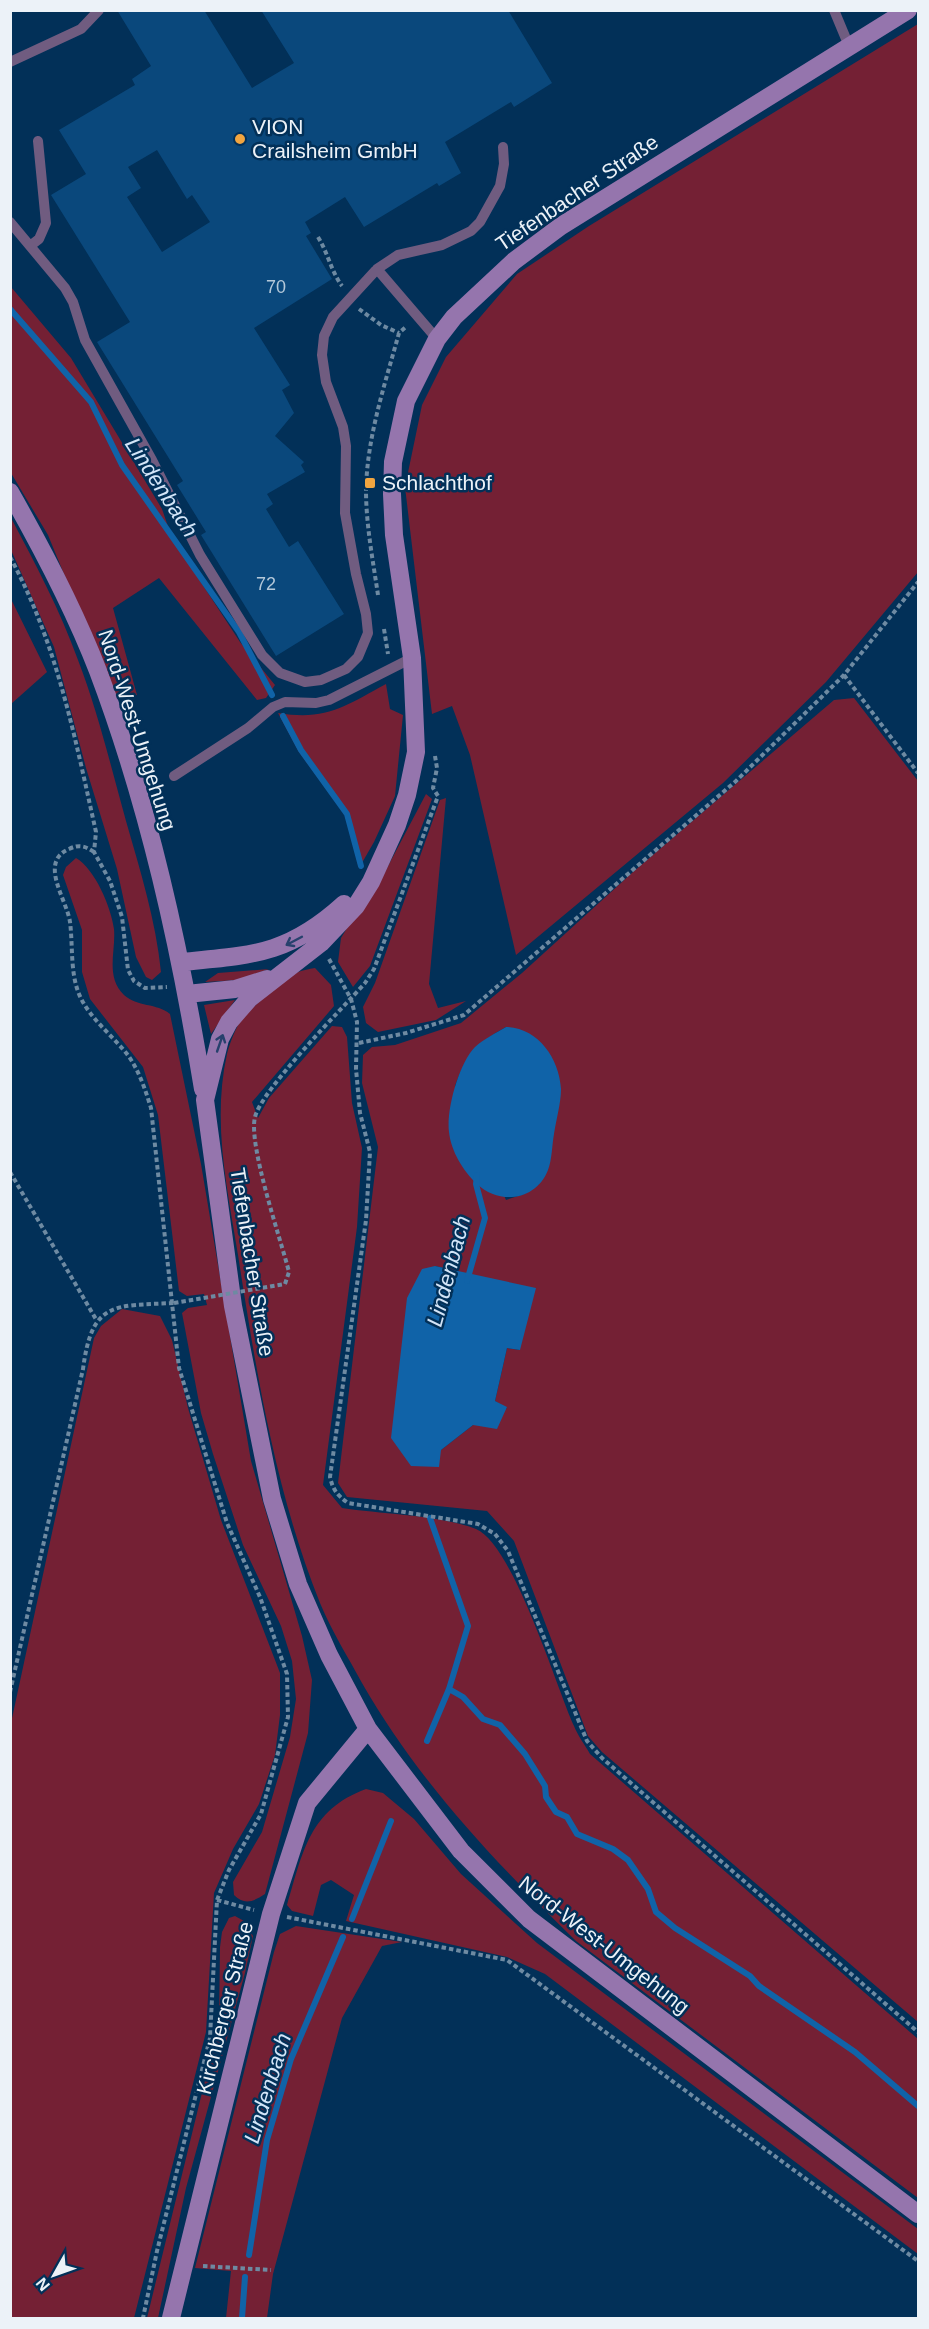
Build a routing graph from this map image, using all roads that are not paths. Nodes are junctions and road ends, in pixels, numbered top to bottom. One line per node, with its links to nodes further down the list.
1 (99, 10): 5 (lane)
2 (834, 10): 4 (lane)
3 (908, 10): 4 (main road, Tiefenbacher Straße)
4 (849, 46): 11 (main road, Tiefenbacher Straße)
5 (10, 62)
6 (38, 141): 9 (lane)
7 (503, 147): 10 (lane)
8 (10, 222): 9 (lane)
9 (30, 246): 10 (lane)
10 (377, 269): 11 (lane)
11 (437, 339): 13 (main road, Tiefenbacher Straße)
12 (10, 492): 16 (main road, Nord-West-Umgehung)
13 (412, 658): 14 (lane); 15 (main road, Tiefenbacher Straße)
14 (174, 776)
15 (382, 859): 16 (main road, Tiefenbacher Straße, one-way to 16); 17 (main road, Tiefenbacher Straße)
16 (181, 962): 18 (main road, Nord-West-Umgehung)
17 (285, 970): 18 (main road, Tiefenbacher Straße); 19 (main road, Tiefenbacher Straße, one-way to 17)
18 (186, 989): 19 (main road, Nord-West-Umgehung)
19 (205, 1100): 20 (main road, Tiefenbacher Straße)
20 (298, 1584): 21 (main road, Nord-West-Umgehung)
21 (368, 1729): 22 (main road, Nord-West-Umgehung); 23 (main road, Kirchberger Straße)
22 (918, 2214)
23 (171, 2319)

